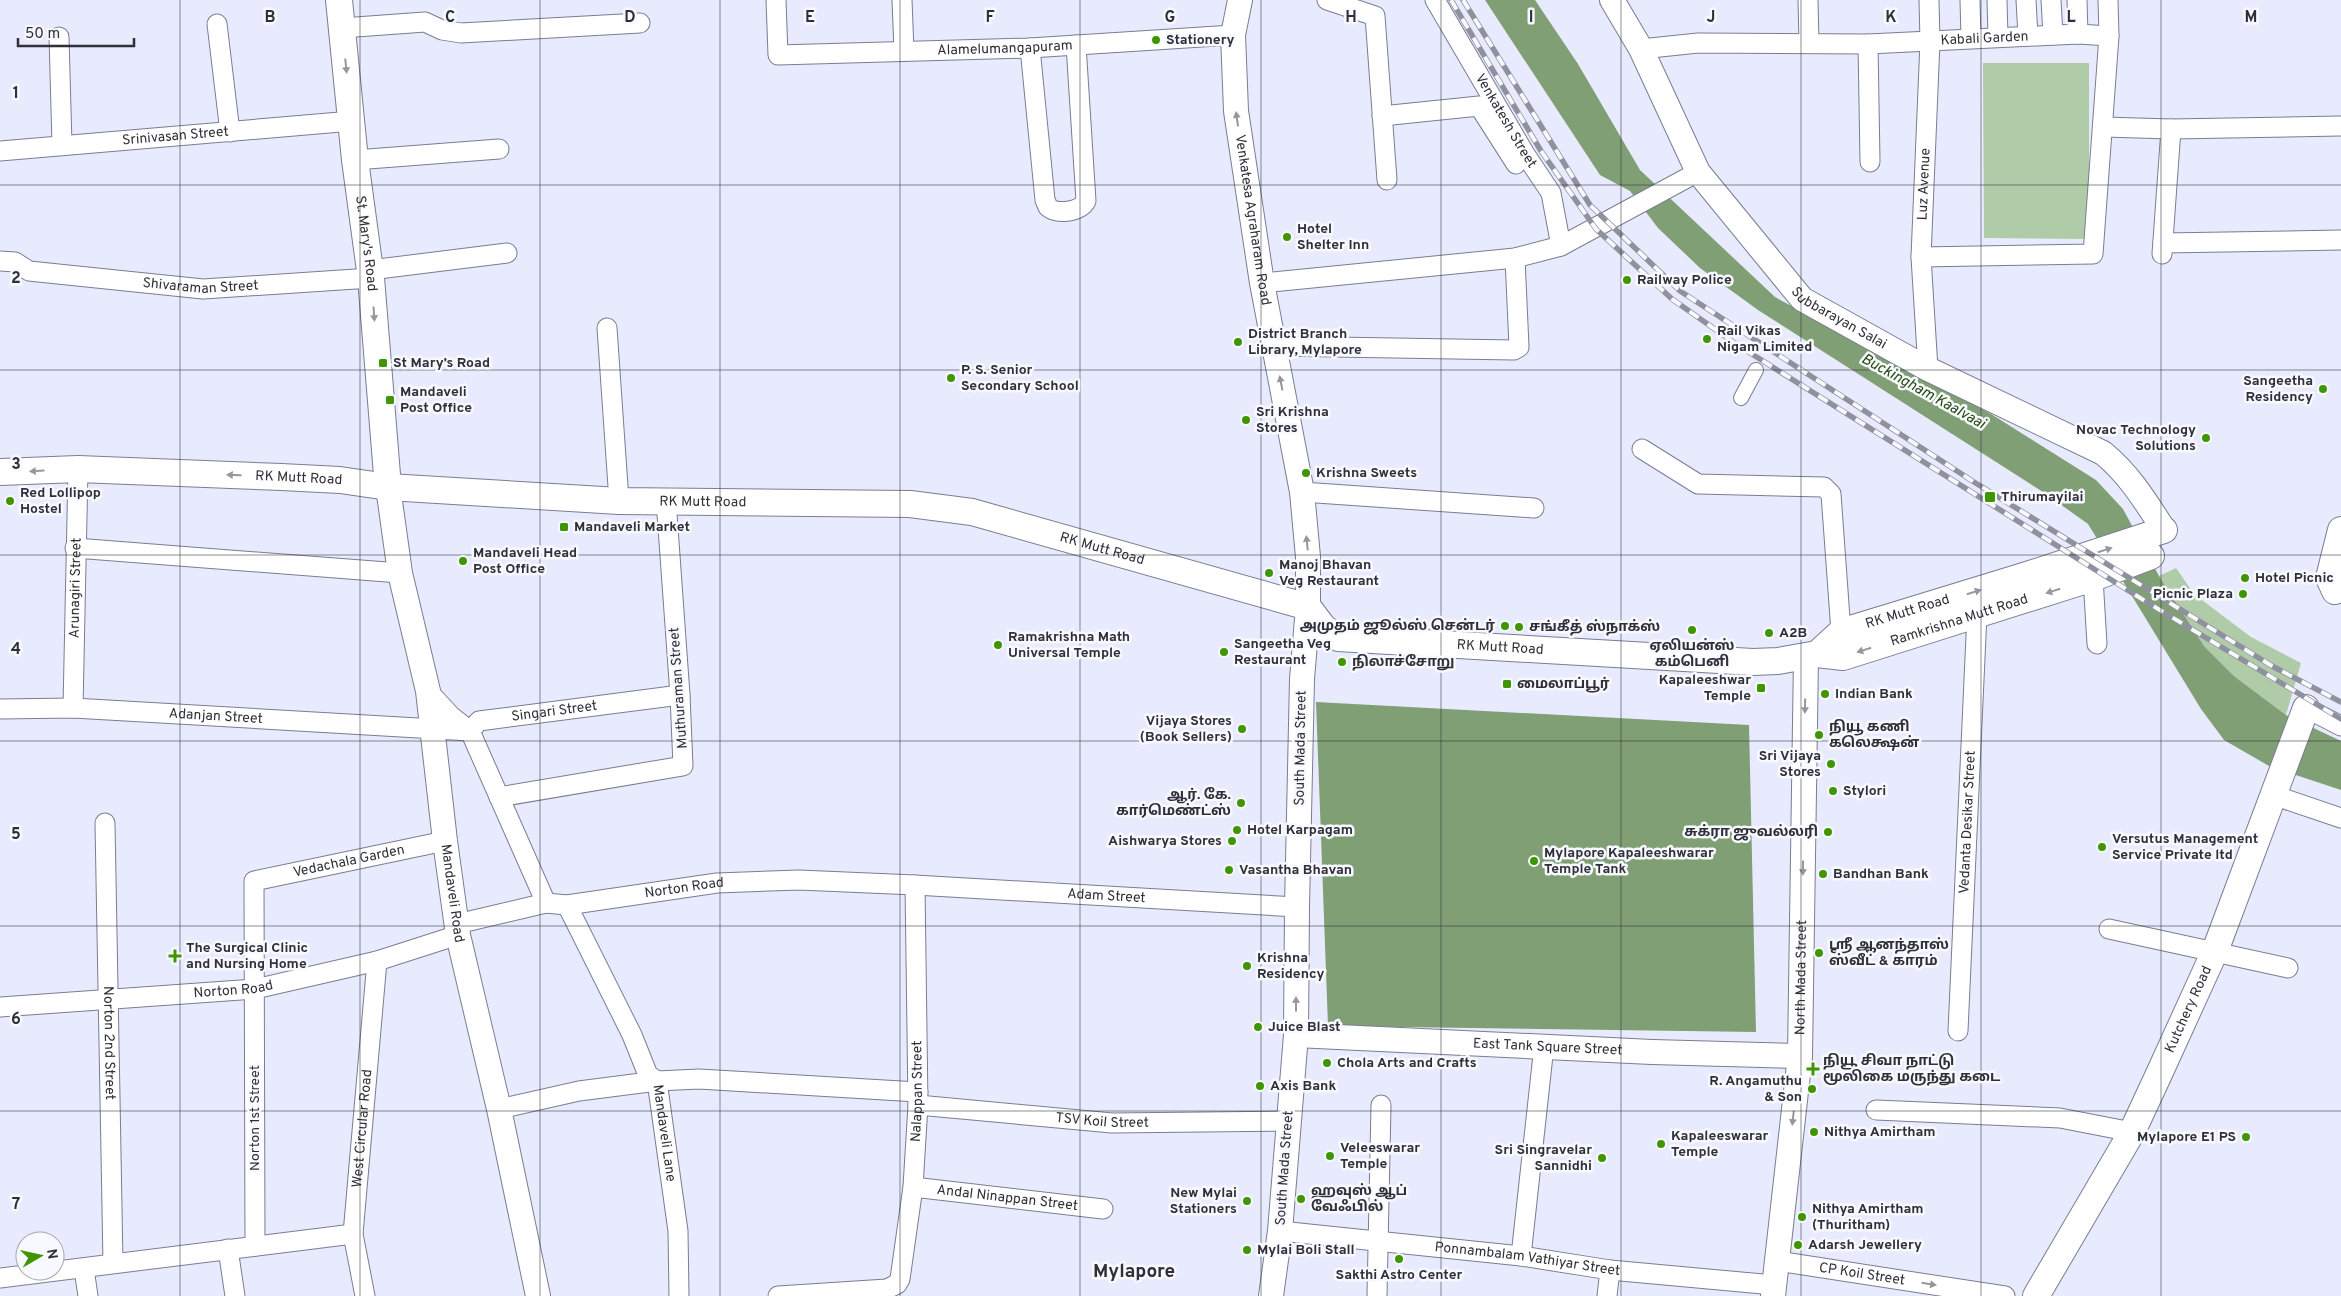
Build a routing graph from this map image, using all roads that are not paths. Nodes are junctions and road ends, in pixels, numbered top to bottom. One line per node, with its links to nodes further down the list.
1 (339, 0): 18 (main road, St. Mary's Road)
2 (776, 0): 33 (street, Alamelumangapuram)
3 (902, 0): 33 (street)
4 (1240, 0): 20 (street, Venkatesa Agraharam Road)
5 (1327, 0): 34 (street)
6 (1435, 0): 49 (street, Venkatesh Street)
7 (1612, 0): 32 (street, Subbarayan Salai)
8 (1808, 0): 28 (street)
9 (1929, 0): 27 (street, Luz Avenue)
10 (1970, 0): 26 (street)
11 (1997, 0): 25 (street)
12 (2026, 0): 23 (street)
13 (2051, 0): 21 (street)
14 (2077, 0): 19 (street)
15 (2108, 0): 24 (street)
16 (640, 23): 18 (street)
17 (217, 24): 39 (street)
18 (342, 28): 35 (main road, St. Mary's Road, one-way to 35)
19 (2078, 34): 21 (street, Kabali Garden); 24 (street, Kabali Garden)
20 (1233, 35): 30 (street, Alamelumangapuram); 55 (street, Venkatesa Agraharam Road, one-way to 20)
21 (2053, 35): 23 (street, Kabali Garden)
22 (59, 36): 40 (street)
23 (2028, 36): 25 (street, Kabali Garden)
24 (2109, 36): 37 (street)
25 (1998, 37): 26 (street, Kabali Garden)
26 (1971, 38): 27 (street, Kabali Garden)
27 (1930, 42): 29 (street, Kabali Garden); 51 (street, Luz Avenue)
28 (1809, 43): 29 (street, Kabali Garden); 32 (street, Kabali Garden)
29 (1868, 44): 44 (street)
30 (1076, 45): 31 (street, Alamelumangapuram); 31 (street)
31 (1030, 48): 33 (street, Alamelumangapuram)
32 (1641, 49): 46 (street, Subbarayan Salai)
33 (904, 50)
34 (1382, 116): 45 (street); 47 (street)
35 (352, 121): 39 (street, Srinivasan Street); 43 (main road, St. Mary's Road)
36 (2341, 126): 38 (street)
37 (2104, 127): 38 (street); 51 (street)
38 (2171, 129): 48 (street)
39 (230, 132): 40 (street, Srinivasan Street)
40 (62, 145): 42 (street, Srinivasan Street)
41 (499, 149): 43 (street)
42 (0, 151)
43 (355, 160): 54 (main road, St. Mary's Road)
44 (1870, 162)
45 (1516, 164)
46 (1690, 175): 49 (street); 58 (street, Subbarayan Salai)
47 (1387, 180)
48 (2341, 240)
49 (1566, 243): 52 (street)
50 (508, 253): 54 (street, Shivaraman Street)
51 (1920, 257): 58 (street, Luz Avenue)
52 (1515, 258): 55 (street); 57 (street)
53 (0, 261): 54 (street, Shivaraman Street)
54 (371, 274): 64 (main road, St. Mary's Road, one-way to 64)
55 (1262, 283): 57 (street, Venkatesa Agraharam Road)
56 (608, 328): 66 (street)
57 (1274, 346): 65 (street, Venkatesa Agraharam Road, one-way to 57)
58 (1928, 369): 70 (street, Subbarayan Salai)
59 (1756, 370): 60 (street)
60 (1740, 398)
61 (1642, 449): 77 (street)
62 (78, 469): 63 (main road, RK Mutt Road, one-way to 63); 64 (main road, RK Mutt Road, one-way to 62); 71 (street, Arunagiri Street)
63 (0, 472)
64 (388, 487): 66 (main road, RK Mutt Road); 72 (street, Mandaveli Road)
65 (1302, 492): 67 (street); 75 (street, Venkatesa Agraharam Road, one-way to 65)
66 (619, 501): 75 (main road, RK Mutt Road)
67 (1534, 508)
68 (667, 514): 82 (street, Muthuraman Street)
69 (2341, 530): 74 (main road)
70 (2152, 541): 73 (main road); 77 (main road, RK Mutt Road, one-way to 70)
71 (75, 548): 72 (street); 83 (street, Arunagiri Street)
72 (400, 573): 81 (street, Mandaveli Road)
73 (2096, 577): 76 (main road, Ramkrishna Mutt Road, one-way to 76); 78 (street)
74 (2335, 591)
75 (1308, 607): 79 (main road, RK Mutt Road); 80 (street, Venkatesa Agraharam Road)
76 (1976, 614): 79 (main road, Ramkrishna Mutt Road, one-way to 79); 107 (street, Vedanta Desikar Street)
77 (1841, 632): 79 (main road, RK Mutt Road)
78 (2097, 644)
79 (1811, 655): 110 (street, North Mada Street, one-way to 110)
80 (1302, 679): 98 (street, South Mada Street)
81 (428, 691): 87 (street, Mandaveli Road); 88 (street)
82 (680, 696): 88 (street, Singari Street); 90 (street, Muthuraman Street)
83 (73, 708): 84 (street, Adanjan Street); 87 (street, Adanjan Street)
84 (0, 709)
85 (2303, 714): 86 (street); 89 (main road, Kutchery Road)
86 (2341, 726)
87 (432, 727): 88 (street); 93 (street, Mandaveli Road)
88 (470, 731): 90 (street)
89 (2275, 790): 91 (street); 101 (main road, Kutchery Road)
90 (499, 797): 96 (street)
91 (2341, 818)
92 (105, 823): 105 (street, Norton 2nd Street)
93 (445, 841): 94 (street, Vedachala Garden); 99 (street, Mandaveli Road)
94 (254, 881): 104 (street, Norton 1st Street)
95 (916, 884): 97 (street, Norton Road); 98 (street, Adam Street); 112 (street, Nalappan Street)
96 (546, 903): 97 (street, Norton Road); 99 (street, Norton Road)
97 (567, 905): 111 (street, Mandaveli Lane)
98 (1297, 907): 108 (street, South Mada Street, one-way to 98)
99 (458, 929): 102 (street, Norton Road); 114 (street, Mandaveli Road)
100 (2109, 929): 101 (street)
101 (2215, 951): 103 (street); 117 (main road, Kutchery Road)
102 (377, 961): 104 (street, Norton Road); 121 (street, West Circular Road)
103 (2288, 968)
104 (255, 990): 105 (street, Norton Road); 123 (street, Norton 1st Street)
105 (108, 999): 106 (street, Norton Road); 127 (street, Norton 2nd Street)
106 (0, 1007)
107 (1958, 1031)
108 (1296, 1035): 109 (street, East Tank Square Street); 116 (street, South Mada Street)
109 (1544, 1046): 110 (street, East Tank Square Street); 125 (street)
110 (1800, 1056): 126 (street, North Mada Street, one-way to 126)
111 (657, 1081): 112 (street, TSV Koil Street); 114 (street, TSV Koil Street); 136 (street, Mandaveli Lane)
112 (918, 1099): 116 (street, TSV Koil Street); 118 (street, Nalappan Street)
113 (1381, 1105): 122 (street)
114 (499, 1109): 135 (street, Mandaveli Road)
115 (1876, 1110): 117 (street)
116 (1288, 1121): 120 (street, South Mada Street)
117 (2132, 1132): 142 (main road, Kutchery Road)
118 (913, 1187): 119 (street, Andal Ninappan Street); 137 (street, Nalappan Street)
119 (1102, 1209)
120 (1280, 1231): 122 (street, Ponnambalam Vathiyar Street); 138 (street, South Mada Street)
121 (353, 1234): 123 (street); 134 (street, West Circular Road)
122 (1379, 1241): 125 (street, Ponnambalam Vathiyar Street); 139 (street)
123 (255, 1246): 124 (street)
124 (228, 1249): 127 (street); 133 (street)
125 (1521, 1256): 129 (street, Ponnambalam Vathiyar Street)
126 (1777, 1262): 131 (street, North Mada Street); 141 (street, CP Koil Street, one-way to 141)
127 (113, 1264): 128 (street)
128 (84, 1269): 130 (street); 132 (street)
129 (1610, 1270): 131 (street, Ponnambalam Vathiyar Street); 140 (street)
130 (0, 1278)
131 (1774, 1290)
132 (88, 1296)
133 (235, 1296)
134 (365, 1296)
135 (538, 1296)
136 (680, 1296)
137 (785, 1296)
138 (1271, 1296)
139 (1377, 1296)
140 (1607, 1296)
141 (2005, 1296)
142 (2036, 1296)

